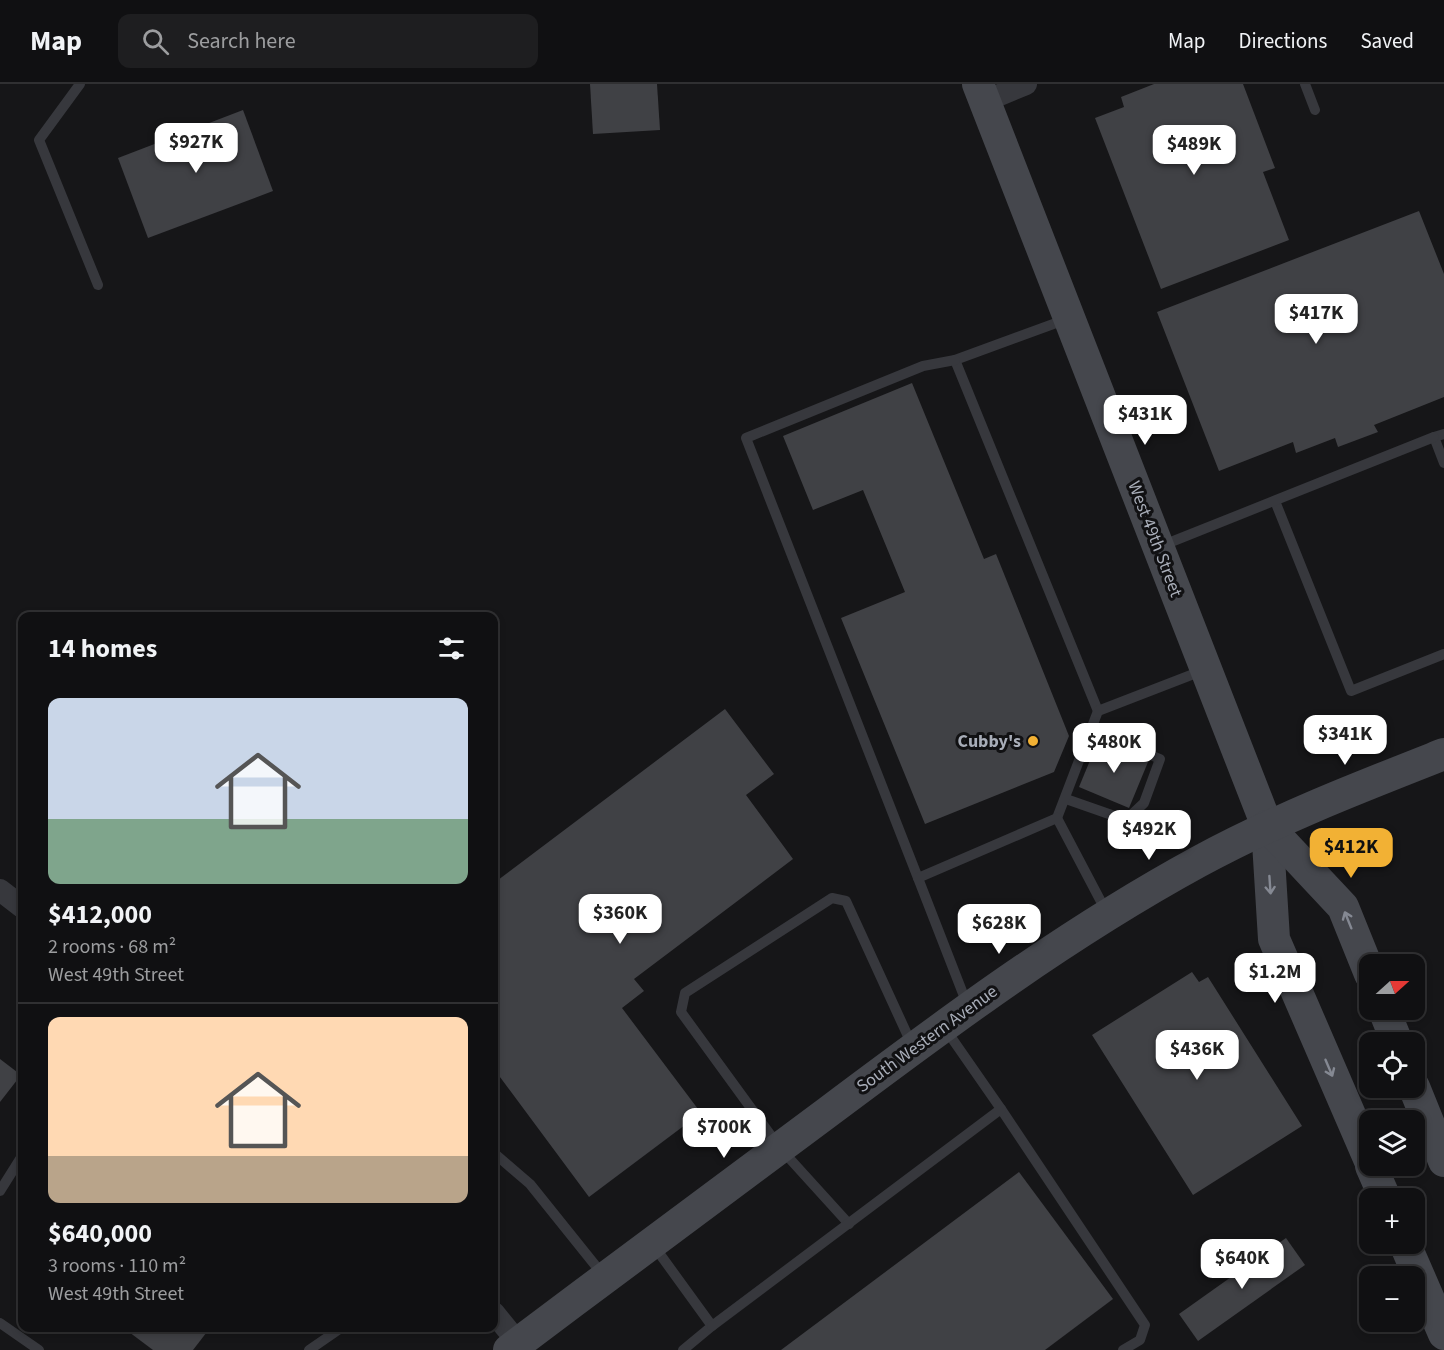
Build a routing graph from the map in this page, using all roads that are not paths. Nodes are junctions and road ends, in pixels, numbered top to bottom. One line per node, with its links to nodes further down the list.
1 (80, 84): 6 (lane)
2 (1026, 84): 4 (street)
3 (1305, 84): 5 (lane)
4 (981, 93): 7 (main road, West 49th Street)
5 (1315, 110)
6 (98, 285)
7 (1068, 318): 8 (lane); 12 (main road, West 49th Street)
8 (955, 360): 15 (lane); 23 (lane)
9 (1439, 436): 10 (lane); 11 (lane)
10 (1444, 463)
11 (1275, 501): 12 (lane); 13 (lane)
12 (1158, 547): 14 (main road, West 49th Street)
13 (1444, 654)
14 (1205, 669): 15 (lane); 22 (main road, West 49th Street)
15 (1098, 711): 16 (lane)
16 (1091, 730): 18 (lane); 20 (lane)
17 (1444, 754): 22 (main road, South Western Avenue)
18 (1066, 799): 20 (lane); 21 (lane)
19 (1107, 799): 20 (lane)
20 (1102, 811)
21 (1057, 818): 23 (lane); 26 (lane)
22 (1267, 826): 26 (main road, South Western Avenue); 27 (main road, West 49th Street, one-way to 22); 33 (main road, West 49th Street, one-way to 33)
23 (918, 878): 28 (lane)
24 (0, 890): 25 (street)
25 (18, 904)
26 (1108, 914): 28 (main road, South Western Avenue)
27 (1362, 954)
28 (968, 1008): 29 (main road, South Western Avenue)
29 (943, 1026): 30 (main road, South Western Avenue); 32 (lane)
30 (913, 1048): 34 (main road, South Western Avenue); 34 (lane)
31 (1418, 1098): 36 (main road)
32 (1002, 1109): 39 (lane); 52 (lane)
33 (1359, 1137)
34 (780, 1148): 39 (lane); 40 (main road, South Western Avenue)
35 (498, 1156): 42 (lane)
36 (1444, 1161)
37 (18, 1162): 38 (lane)
38 (0, 1191)
39 (849, 1224): 45 (lane)
40 (652, 1244): 42 (main road, South Western Avenue); 45 (lane)
41 (1409, 1254): 47 (main road)
42 (605, 1279): 48 (main road, South Western Avenue)
43 (498, 1319): 48 (street)
44 (0, 1323): 49 (lane)
45 (712, 1326): 51 (lane)
46 (335, 1332): 50 (lane)
47 (1444, 1334)
48 (517, 1348)
49 (39, 1350)
50 (309, 1350)
51 (683, 1350)
52 (1124, 1350)

